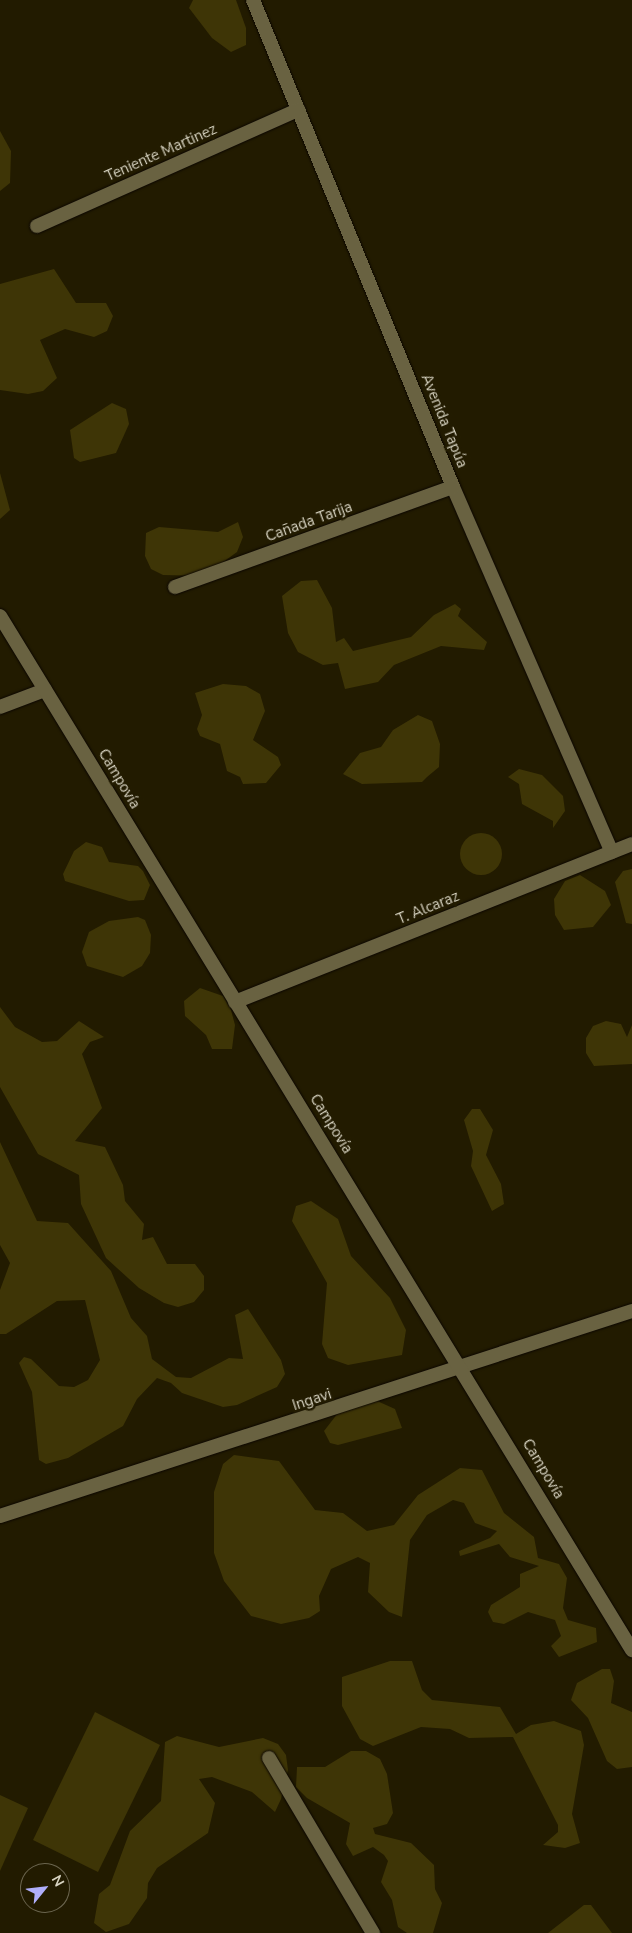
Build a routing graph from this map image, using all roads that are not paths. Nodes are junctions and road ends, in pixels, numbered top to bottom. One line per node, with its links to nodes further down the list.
1 (252, 0): 2 (street, Avenida Tapúa)
2 (298, 110): 3 (street, Teniente Martinez); 4 (street, Avenida Tapúa)
3 (37, 226)
4 (454, 487): 5 (street, Cañada Tarija); 10 (street, Avenida Tapúa)
5 (175, 587)
6 (0, 616): 7 (street, Campovía)
7 (45, 690): 8 (street); 11 (street, Campovía)
8 (0, 707)
9 (632, 844): 10 (street, T. Alcaraz)
10 (612, 852): 11 (street, T. Alcaraz)
11 (236, 1002): 13 (street, Campovía)
12 (632, 1311): 13 (street, Ingavi)
13 (464, 1369): 14 (street, Ingavi); 15 (street, Campovía)
14 (0, 1516)
15 (632, 1650)
16 (269, 1758): 17 (street)
17 (372, 1933)

